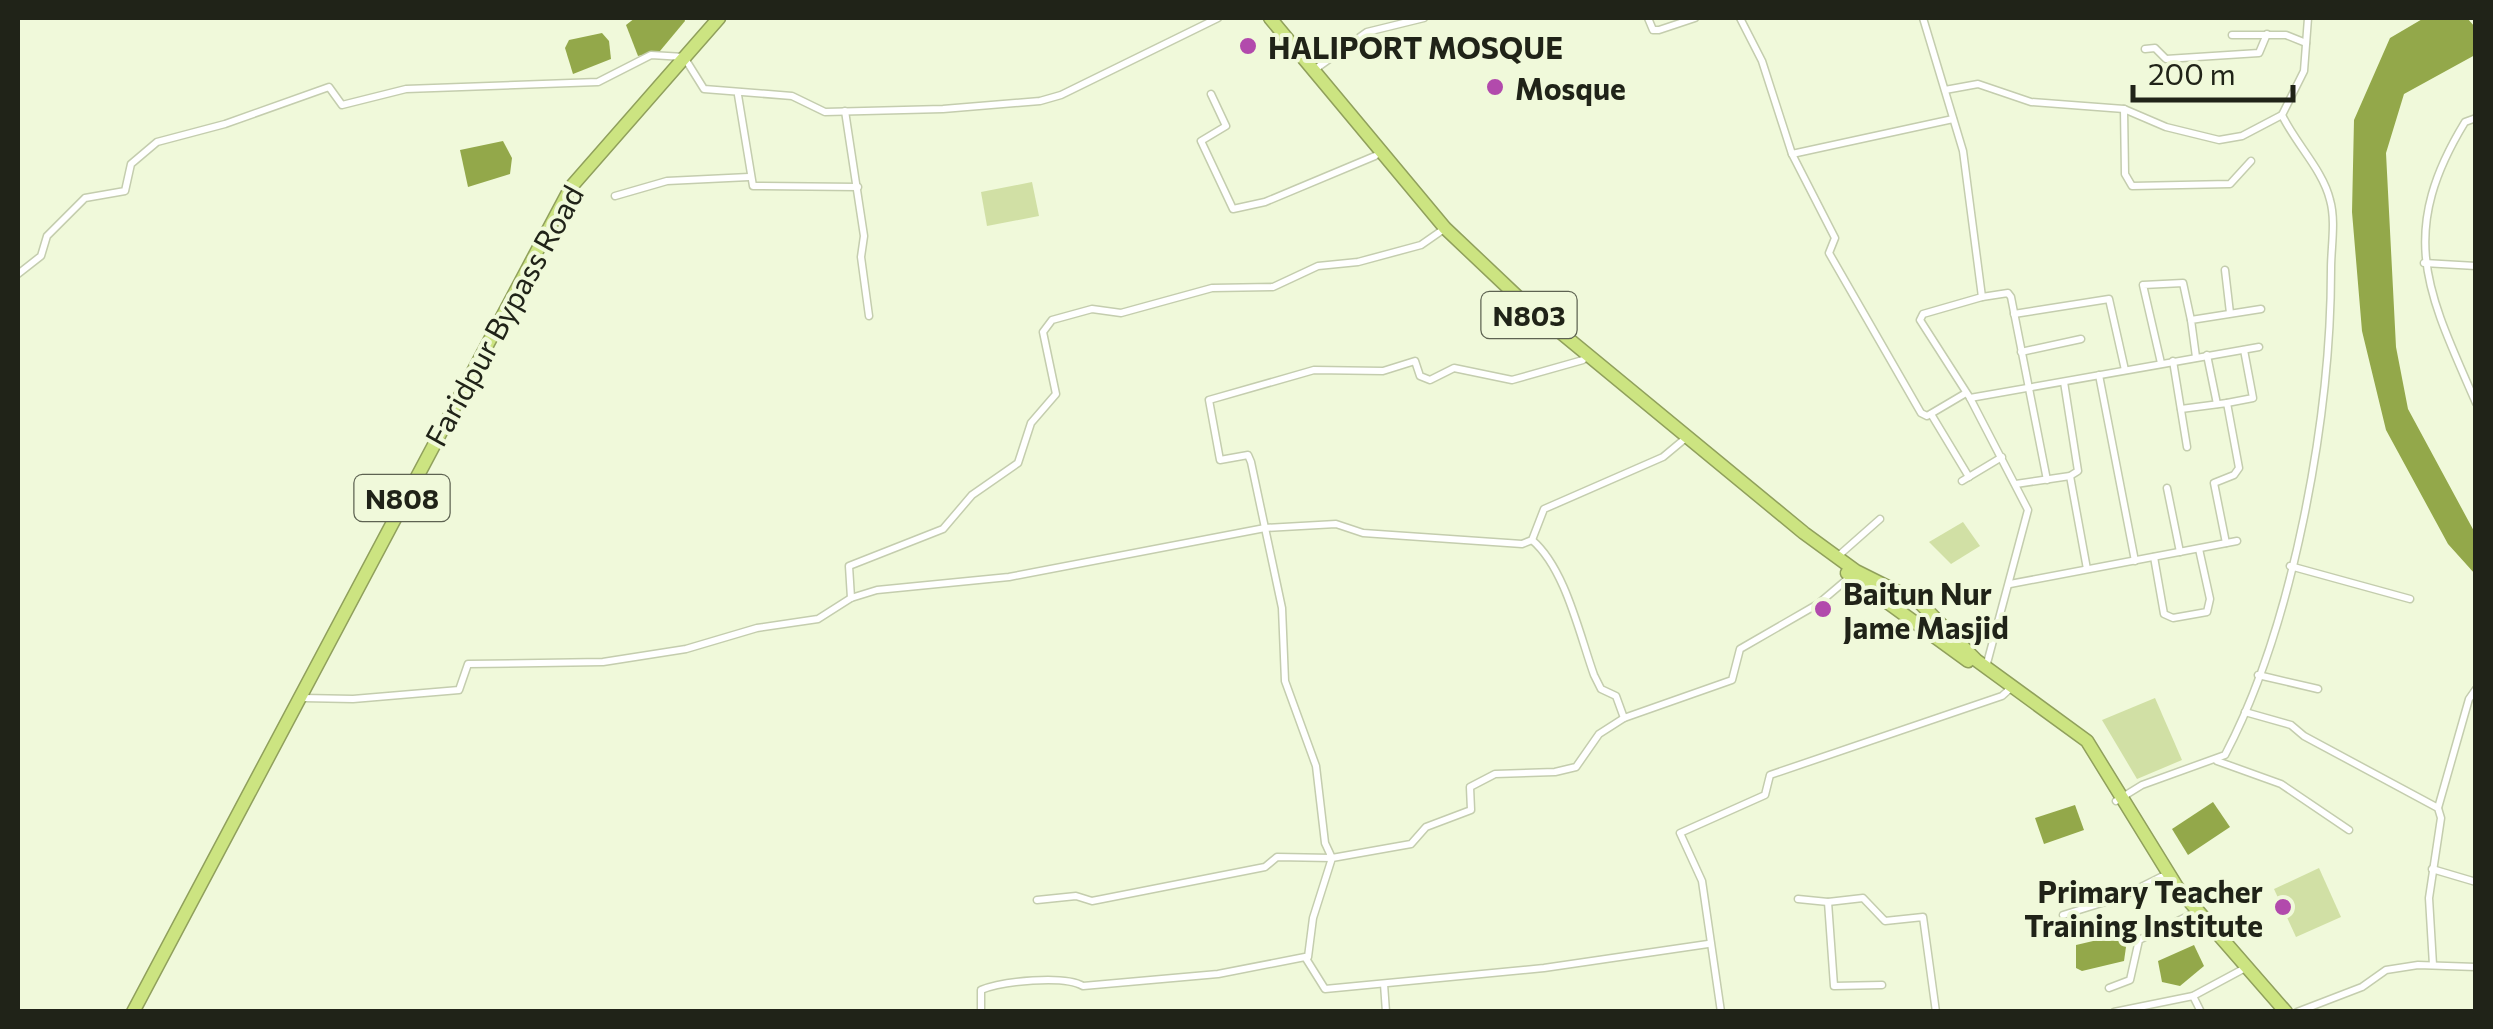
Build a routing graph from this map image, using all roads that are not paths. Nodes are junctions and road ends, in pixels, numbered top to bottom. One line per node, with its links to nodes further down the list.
1 (719, 18): 15 (highway, Faridpur Bypass Road / N808)
2 (1218, 18): 22 (street)
3 (1261, 18): 20 (highway, N803)
4 (1270, 18): 16 (highway, N803)
5 (1424, 18): 16 (street)
6 (1648, 18): 7 (street)
7 (1695, 18)
8 (1740, 18): 26 (street)
9 (1923, 18): 17 (street)
10 (2308, 18): 13 (street)
11 (2267, 34): 12 (street); 13 (street); 14 (street)
12 (2232, 35)
13 (2306, 43): 23 (street)
14 (2144, 49)
15 (684, 57): 19 (street); 37 (street); 92 (highway, Faridpur Bypass Road / N808)
16 (1313, 70): 20 (highway, N803)
17 (1945, 90): 21 (street); 24 (street)
18 (1211, 94): 27 (street)
19 (738, 95): 22 (street); 29 (street)
20 (1336, 104): 27 (highway, N803); 31 (highway, N803)
21 (2124, 109): 23 (street); 28 (street)
22 (845, 110): 30 (street)
23 (2282, 115): 82 (street)
24 (1953, 118): 26 (street); 38 (street)
25 (2476, 118): 34 (street)
26 (1792, 154): 64 (street)
27 (1375, 156): 31 (highway, N803)
28 (2250, 161)
29 (749, 178): 30 (street); 32 (street)
30 (858, 187): 43 (street)
31 (1410, 192): 33 (highway, N803)
32 (616, 196)
33 (1442, 230): 39 (highway, N803); 85 (street)
34 (2424, 263): 35 (street); 61 (street)
35 (2476, 266)
36 (2225, 270): 41 (street)
37 (18, 274)
38 (1982, 297): 42 (street); 59 (street)
39 (1518, 301): 51 (highway, N803); 58 (highway, N803)
40 (2260, 310): 41 (street)
41 (2230, 313): 44 (street)
42 (2014, 314): 48 (street); 54 (street)
43 (869, 316)
44 (2191, 320): 50 (street); 53 (street)
45 (2081, 340): 48 (street)
46 (2259, 347): 47 (street)
47 (2244, 350): 49 (street); 60 (street)
48 (2021, 352): 57 (street)
49 (2207, 355): 50 (street); 62 (street)
50 (2196, 357): 52 (street)
51 (1583, 360): 58 (highway, N803); 73 (street)
52 (2173, 361): 53 (street); 63 (street)
53 (2161, 363): 54 (street)
54 (2125, 370): 55 (street)
55 (2099, 375): 56 (street); 80 (street)
56 (2064, 382): 57 (street); 68 (street)
57 (2029, 388): 59 (street); 69 (street)
58 (1629, 392): 65 (highway, N803)
59 (1968, 396): 64 (street); 67 (street)
60 (2227, 403): 62 (street); 76 (street)
61 (2476, 403)
62 (2217, 404): 63 (street)
63 (2181, 409): 66 (street)
64 (1931, 414): 67 (street)
65 (1686, 438): 74 (street); 81 (highway, N803)
66 (2187, 447)
67 (2002, 457): 70 (street)
68 (2070, 476): 69 (street); 83 (street)
69 (2047, 480): 70 (street)
70 (2016, 484): 84 (street)
71 (2167, 488): 78 (street)
72 (1880, 519): 81 (street)
73 (1265, 528): 74 (street); 85 (street); 101 (street)
74 (1532, 540): 96 (street)
75 (2237, 542): 76 (street)
76 (2226, 544): 77 (street)
77 (2199, 548): 78 (street); 79 (street)
78 (2180, 552): 79 (street)
79 (2154, 557): 80 (street)
80 (2135, 561): 83 (street)
81 (1843, 566): 87 (highway, N803); 87 (highway, N803); 96 (street)
82 (2290, 566): 86 (street); 88 (street)
83 (2088, 569): 84 (street)
84 (2010, 584): 87 (street)
85 (851, 598): 92 (street)
86 (2410, 599)
87 (1984, 670): 89 (highway, N803)
88 (2258, 675): 91 (street); 93 (street)
89 (2010, 689): 98 (highway, N803); 110 (street)
90 (2476, 689): 94 (street)
91 (2318, 690)
92 (301, 698): 119 (highway, Faridpur Bypass Road / N808)
93 (2244, 712): 97 (street); 99 (street)
94 (2466, 712): 95 (street); 99 (street)
95 (2476, 714)
96 (1624, 718): 101 (street)
97 (2216, 760): 98 (street); 100 (street)
98 (2118, 799): 103 (highway, N803); 114 (highway, N803)
99 (2438, 808): 102 (street)
100 (2349, 830)
101 (1332, 858): 106 (street); 111 (street)
102 (2432, 869): 104 (street); 112 (street)
103 (2161, 877): 108 (street); 109 (highway, N803)
104 (2476, 882)
105 (1798, 898): 107 (street)
106 (1037, 900)
107 (1828, 902): 116 (street); 123 (street)
108 (2064, 915)
109 (2190, 916): 114 (highway, N803); 117 (street)
110 (1708, 944): 115 (street); 122 (street)
111 (1308, 957): 115 (street); 120 (street)
112 (2433, 965): 113 (street); 128 (street)
113 (2476, 967)
114 (2245, 969): 118 (street); 126 (highway, N803); 127 (highway, N803)
115 (1384, 984): 121 (street)
116 (1882, 986)
117 (2109, 988)
118 (2194, 996): 124 (street); 125 (street)
119 (133, 1012)
120 (981, 1012)
121 (1386, 1012)
122 (1722, 1012)
123 (1936, 1012)
124 (2114, 1012)
125 (2201, 1012)
126 (2277, 1012)
127 (2286, 1012)
128 (2298, 1012)

